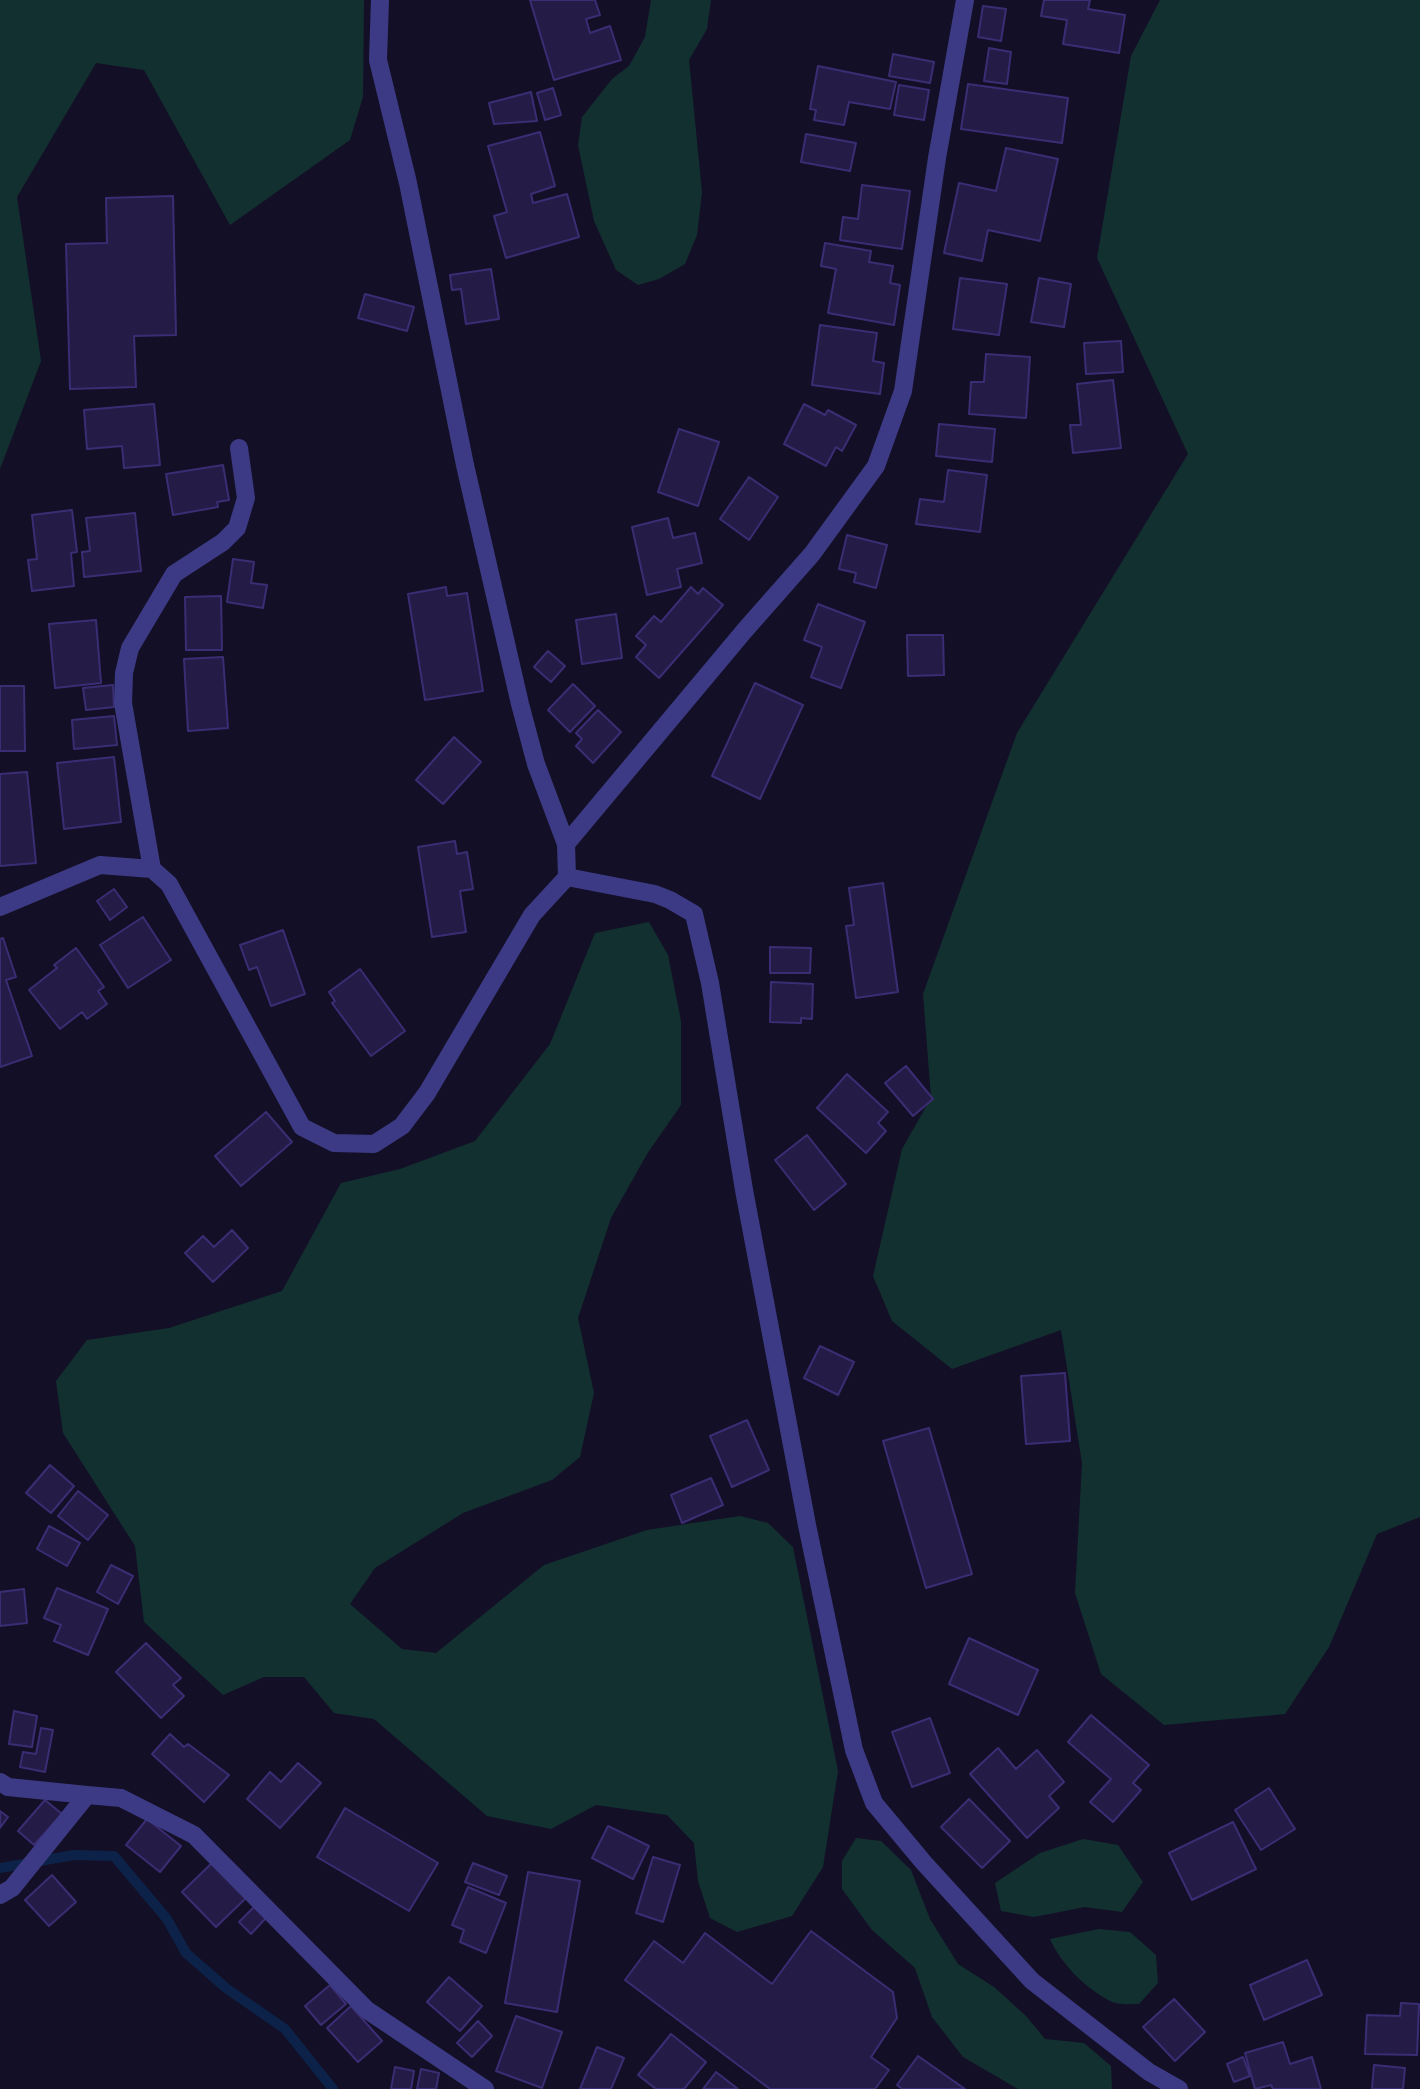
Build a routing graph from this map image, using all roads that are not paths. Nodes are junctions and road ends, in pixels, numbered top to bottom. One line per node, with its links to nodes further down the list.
1 (380, 0): 4 (street)
2 (965, 0): 4 (street)
3 (239, 448): 5 (street)
4 (566, 845): 6 (street)
5 (152, 869): 6 (street); 7 (street)
6 (567, 877): 12 (street)
7 (0, 907)
8 (0, 1782): 9 (street)
9 (87, 1795): 10 (street); 11 (street)
10 (0, 1895)
11 (485, 2089)
12 (1179, 2089)

